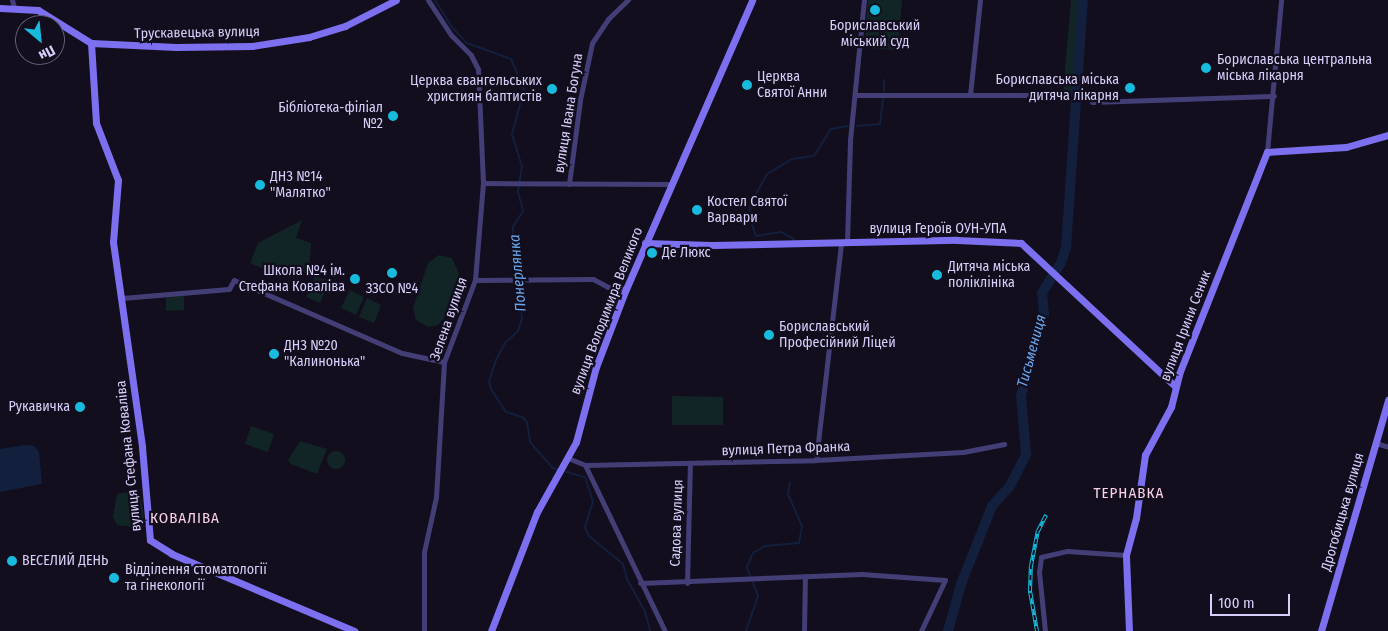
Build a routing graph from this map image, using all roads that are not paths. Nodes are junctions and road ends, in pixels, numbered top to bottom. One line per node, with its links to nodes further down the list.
1 (396, 0): 10 (street, Трускавецька вулиця)
2 (428, 0): 18 (street, Зелена вулиця)
3 (628, 0): 19 (street, вулиця Івана Богуна)
4 (752, 0): 20 (street, вулиця Володимира Великого)
5 (864, 0): 11 (street)
6 (980, 0): 12 (street)
7 (1281, 0): 14 (street)
8 (13, 3): 9 (street, Трускавецька вулиця); 10 (street, Трускавецька вулиця)
9 (0, 8)
10 (91, 43): 25 (street, вулиця Стефана Коваліва)
11 (855, 95): 12 (street); 22 (street)
12 (970, 95): 13 (street)
13 (1056, 95)
14 (1274, 96): 15 (street); 17 (street)
15 (1092, 102)
16 (1388, 135): 17 (street)
17 (1267, 152): 27 (street, вулиця Ірини Сеник)
18 (483, 183): 19 (street); 23 (street, Зелена вулиця)
19 (569, 184): 20 (street)
20 (672, 184): 21 (street, вулиця Володимира Великого)
21 (646, 243): 22 (street, вулиця Героїв ОУН-УПА); 24 (street, вулиця Володимира Великого)
22 (844, 243): 27 (street, вулиця Героїв ОУН-УПА); 33 (street)
23 (475, 280): 24 (street); 26 (street, Зелена вулиця)
24 (626, 289): 32 (street, вулиця Володимира Великого)
25 (122, 298): 26 (street); 40 (street, вулиця Стефана Коваліва)
26 (444, 362): 41 (street, Зелена вулиця)
27 (1175, 386): 36 (street, вулиця Ірини Сеник)
28 (1388, 400): 29 (street, Дрогобицька вулиця)
29 (1376, 443): 31 (street); 48 (street, Дрогобицька вулиця)
30 (1004, 444): 33 (street, вулиця Петра Франка)
31 (1388, 447)
32 (568, 458): 35 (street, вулиця Петра Франка); 42 (street, вулиця Володимира Великого)
33 (816, 460): 34 (street, вулиця Петра Франка)
34 (690, 464): 35 (street, вулиця Петра Франка); 39 (street, Садова вулиця)
35 (585, 465): 38 (street)
36 (1126, 556): 46 (street); 47 (street, вулиця Ірини Сеник)
37 (805, 576): 39 (street); 44 (street); 45 (street)
38 (640, 583): 39 (street); 43 (street)
39 (687, 583)
40 (354, 631)
41 (424, 631)
42 (491, 631)
43 (665, 631)
44 (804, 631)
45 (921, 631)
46 (1045, 631)
47 (1129, 631)
48 (1321, 631)

